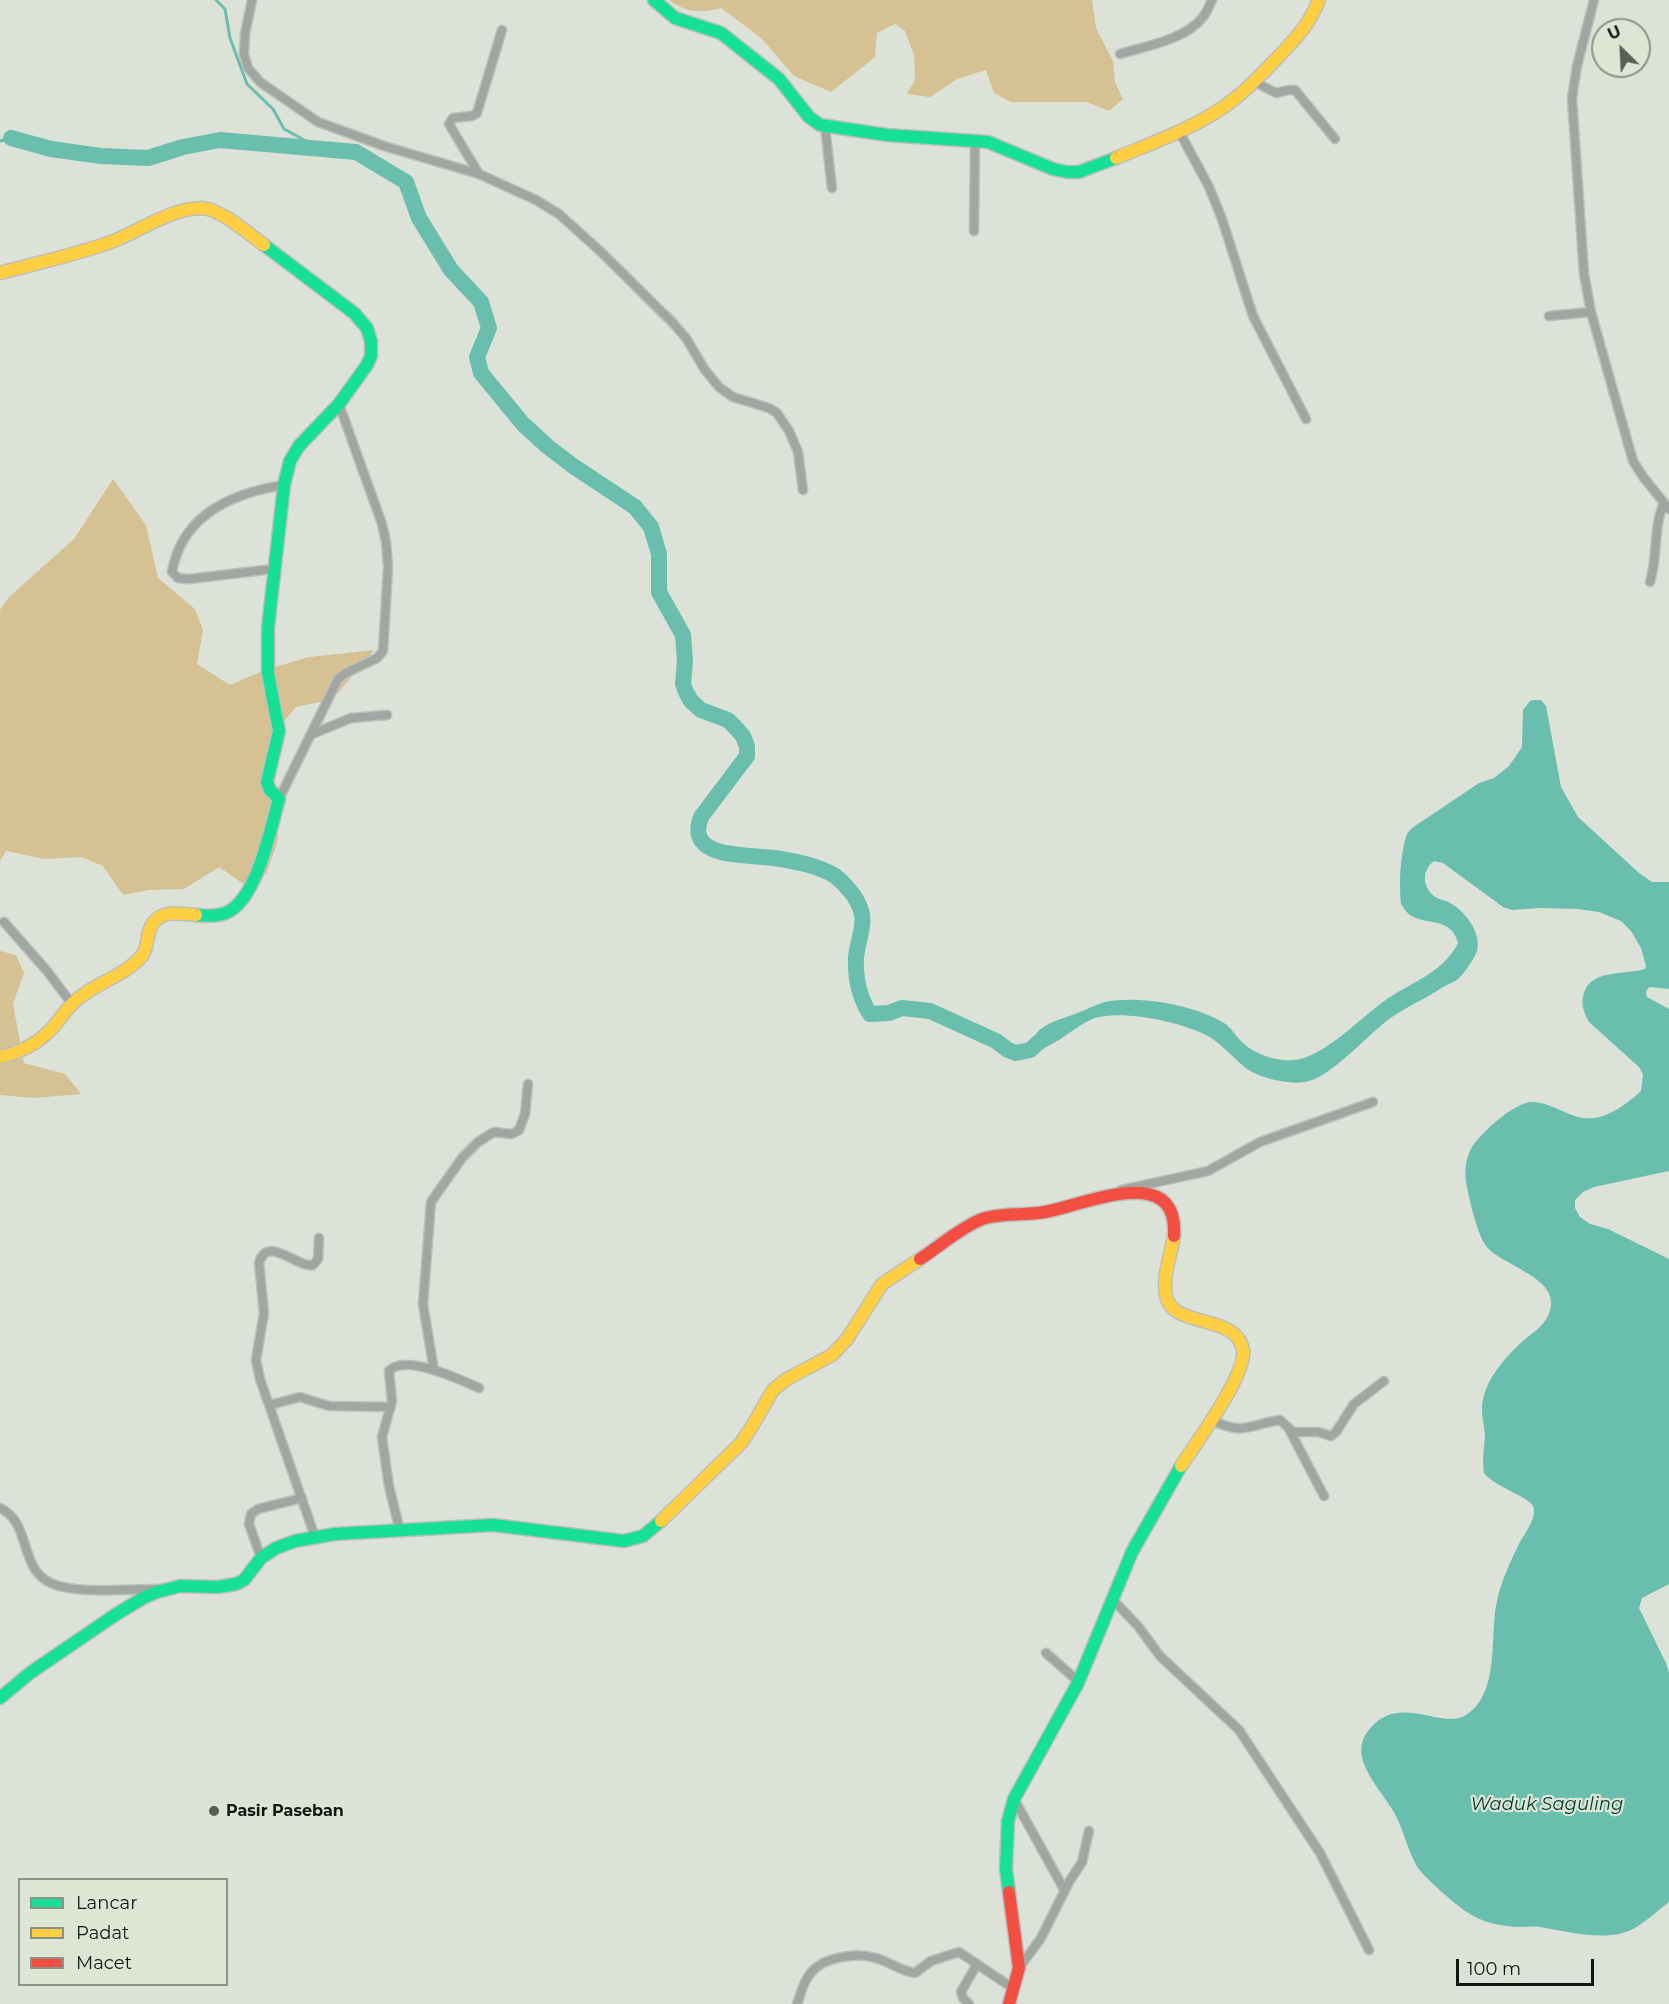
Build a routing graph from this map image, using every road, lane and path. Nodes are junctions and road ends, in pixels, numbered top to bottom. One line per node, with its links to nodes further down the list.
1 (252, 0): 13 (street)
2 (654, 0): 9 (street)
3 (1212, 0): 7 (street)
4 (1319, 0): 8 (street)
5 (1594, 0): 17 (street)
6 (502, 30): 13 (street)
7 (1120, 54)
8 (1255, 82): 10 (street); 11 (street)
9 (825, 127): 12 (street); 14 (street)
10 (1179, 131): 12 (street); 20 (street)
11 (1335, 139)
12 (975, 141): 15 (street)
13 (479, 174): 22 (street)
14 (832, 188)
15 (975, 231)
16 (0, 273): 19 (street)
17 (1591, 312): 18 (street); 23 (street)
18 (1549, 316)
19 (339, 404): 21 (street); 27 (street)
20 (1306, 418)
21 (284, 485): 24 (street); 24 (street)
22 (803, 490)
23 (1667, 506): 25 (street)
24 (273, 568): 28 (street)
25 (1650, 582)
26 (387, 715): 27 (street)
27 (310, 735): 28 (street)
28 (279, 799): 30 (street)
29 (3, 922): 30 (street)
30 (72, 1004): 31 (street)
31 (0, 1057)
32 (528, 1084): 36 (street)
33 (1372, 1102): 34 (street)
34 (1106, 1196): 41 (street); 46 (street)
35 (319, 1238): 39 (street)
36 (434, 1370): 38 (street); 40 (street)
37 (1384, 1381): 42 (street)
38 (479, 1388)
39 (270, 1405): 40 (street); 44 (street)
40 (391, 1407): 46 (street)
41 (1210, 1420): 42 (street); 50 (street)
42 (1289, 1429): 43 (street)
43 (1324, 1496)
44 (302, 1498): 47 (street); 48 (street)
45 (0, 1508): 49 (street)
46 (400, 1531): 47 (street)
47 (315, 1537): 48 (street)
48 (261, 1558): 49 (street)
49 (166, 1589): 53 (street)
50 (1112, 1599): 52 (street); 57 (street)
51 (1046, 1653): 52 (street)
52 (1079, 1682): 54 (street)
53 (0, 1698)
54 (1014, 1799): 56 (street); 59 (street)
55 (1089, 1831): 56 (street)
56 (1065, 1891): 59 (street)
57 (1369, 1950)
58 (977, 1964): 60 (street); 61 (street); 62 (street)
59 (1019, 1968): 60 (street)
60 (1014, 1989): 63 (street)
61 (797, 2004)
62 (969, 2004)
63 (1009, 2004)

